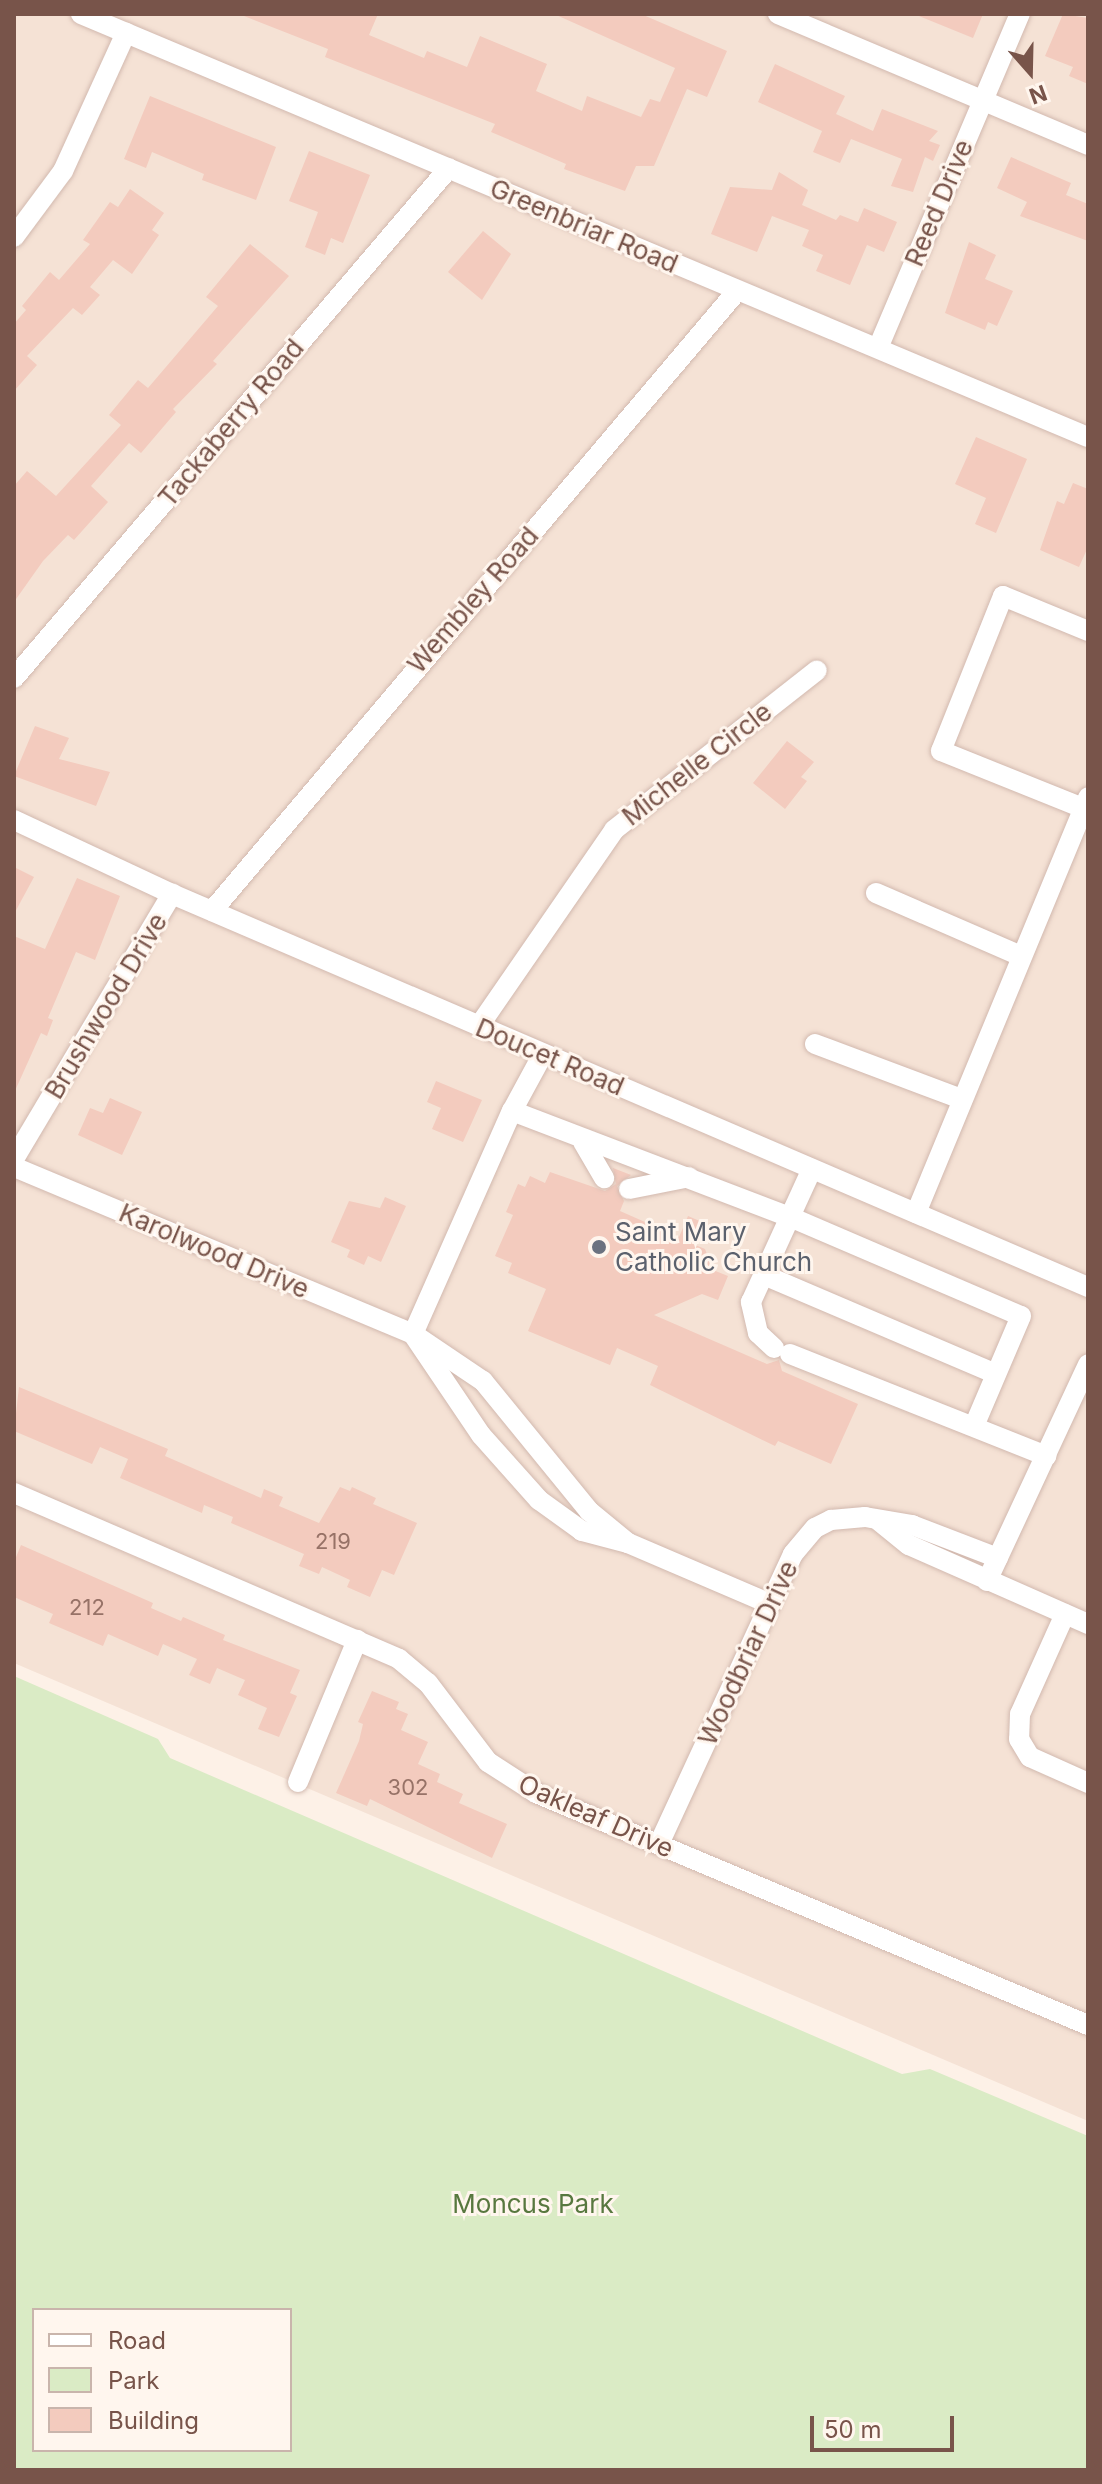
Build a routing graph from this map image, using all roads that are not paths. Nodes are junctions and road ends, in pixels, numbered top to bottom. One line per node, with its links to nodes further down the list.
1 (81, 14): 4 (street, Greenbriar Road)
2 (778, 14): 5 (street)
3 (1020, 14): 5 (street, Reed Drive)
4 (126, 33): 7 (street, Greenbriar Road); 8 (street)
5 (982, 100): 6 (street); 10 (street, Reed Drive)
6 (1088, 145)
7 (449, 168): 9 (street, Greenbriar Road); 14 (street, Tackaberry Road)
8 (14, 237)
9 (737, 291): 10 (street, Greenbriar Road); 19 (street, Wembley Road)
10 (878, 348): 11 (street, Greenbriar Road)
11 (1088, 437)
12 (1088, 631): 15 (street)
13 (817, 670): 21 (street, Michelle Circle)
14 (14, 678)
15 (1086, 802): 20 (street)
16 (14, 820): 18 (street, Doucet Road)
17 (876, 893): 20 (street)
18 (172, 894): 19 (street, Doucet Road); 27 (street, Brushwood Drive)
19 (212, 911): 21 (street, Doucet Road)
20 (1021, 956): 24 (street)
21 (479, 1026): 23 (street, Doucet Road)
22 (815, 1044): 24 (street)
23 (543, 1054): 25 (street); 29 (street, Doucet Road)
24 (961, 1099): 33 (street)
25 (512, 1111): 26 (street); 37 (street)
26 (583, 1142): 30 (street); 31 (street)
27 (14, 1159)
28 (14, 1167): 37 (street, Karolwood Drive)
29 (812, 1169): 33 (street, Doucet Road); 34 (street)
30 (689, 1177): 32 (street); 34 (street)
31 (604, 1178)
32 (629, 1189)
33 (916, 1213): 36 (street, Doucet Road)
34 (790, 1217): 35 (street); 39 (street)
35 (764, 1275): 39 (street); 40 (street)
36 (1088, 1287)
37 (413, 1334): 44 (street, Karolwood Drive); 44 (street, Karolwood Drive)
38 (1088, 1364): 41 (street)
39 (996, 1374): 40 (street)
40 (974, 1426): 41 (street)
41 (1046, 1456): 45 (street)
42 (14, 1493): 50 (street, Oakleaf Drive)
43 (879, 1521): 45 (street, Woodbriar Drive); 46 (street); 47 (street, Woodbriar Drive)
44 (628, 1543): 47 (street, Karolwood Drive)
45 (998, 1558): 46 (street)
46 (987, 1581): 48 (street)
47 (770, 1604): 53 (street, Woodbriar Drive)
48 (1065, 1614): 49 (street); 52 (street)
49 (1088, 1624)
50 (357, 1640): 51 (street); 53 (street, Oakleaf Drive)
51 (298, 1782)
52 (1088, 1783)
53 (659, 1844): 54 (street, Oakleaf Drive)
54 (1088, 2025)

